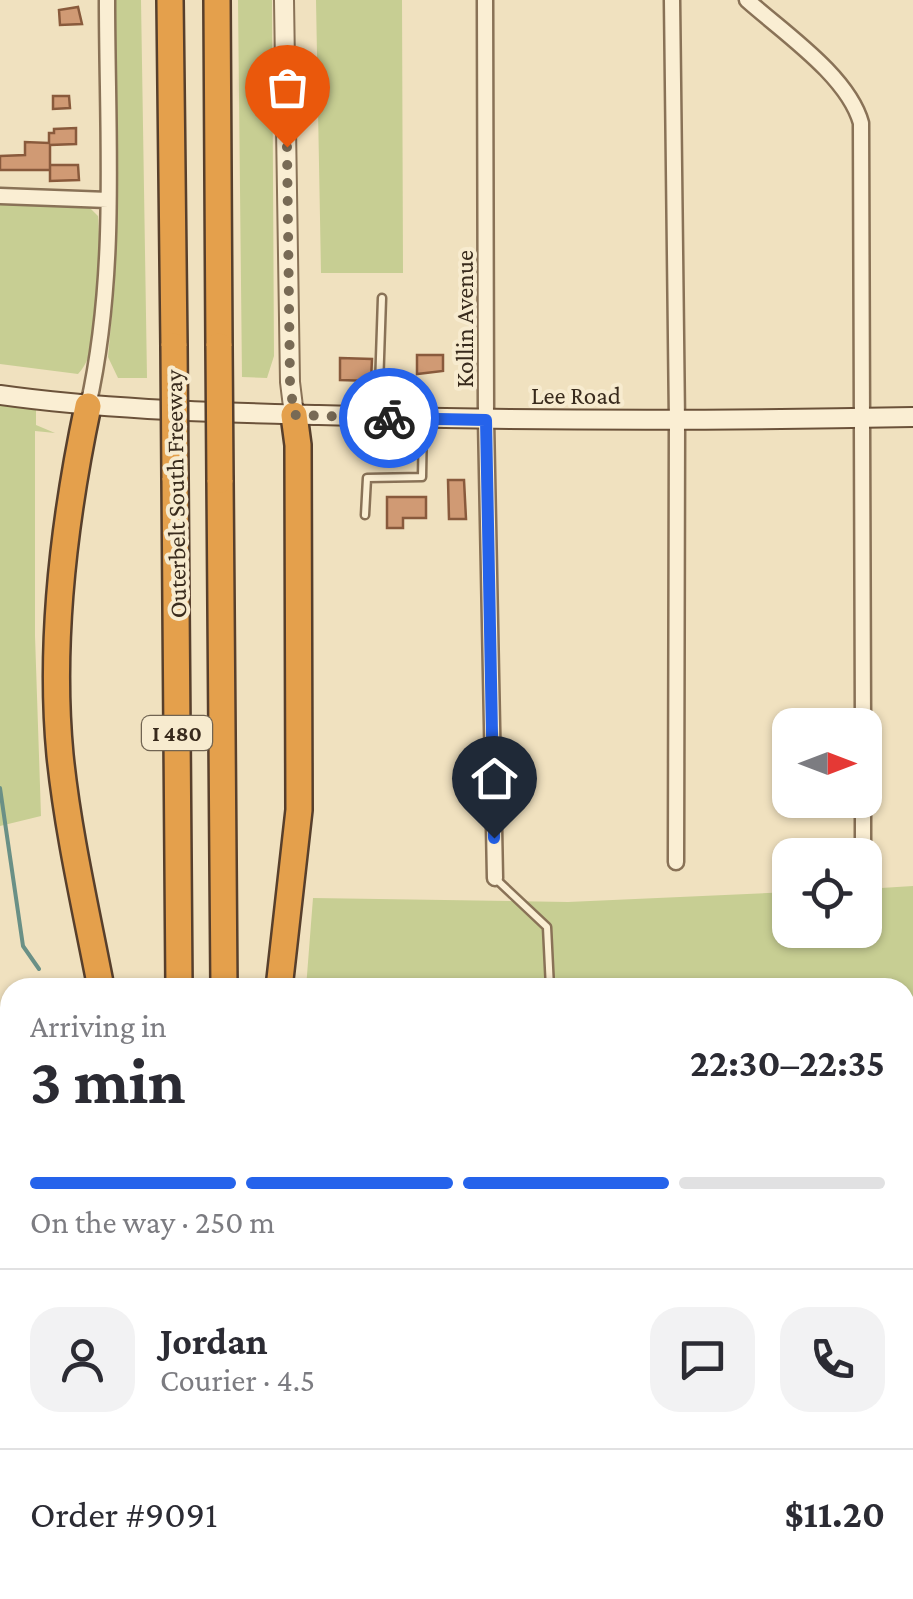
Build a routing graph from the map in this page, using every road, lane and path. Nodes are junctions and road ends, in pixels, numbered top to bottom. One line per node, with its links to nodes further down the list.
1 (107, 0): 9 (street)
2 (170, 0): 25 (highway, Outerbelt South Freeway / I 480, bridge)
3 (216, 0): 26 (highway, Outerbelt South Freeway / I 480, bridge)
4 (284, 0): 13 (main road)
5 (486, 0): 18 (street, Kollin Avenue)
6 (672, 0): 19 (street)
7 (748, 0): 16 (street)
8 (0, 196): 9 (street)
9 (108, 200): 12 (street)
10 (382, 298): 15 (lane)
11 (0, 396): 12 (main road, Lee Road)
12 (88, 406): 13 (main road, Lee Road); 24 (highway)
13 (294, 415): 15 (main road, Lee Road); 27 (highway)
14 (913, 417): 16 (main road, Lee Road)
15 (378, 418): 17 (main road, Lee Road)
16 (864, 418): 19 (main road, Lee Road); 21 (street)
17 (423, 419): 18 (main road, Lee Road); 20 (lane)
18 (486, 420): 19 (main road, Lee Road); 23 (street, Kollin Avenue)
19 (677, 421): 22 (street)
20 (365, 515)
21 (863, 708)
22 (676, 862)
23 (495, 878): 28 (lane)
24 (99, 978)
25 (179, 978)
26 (224, 978)
27 (280, 978)
28 (549, 978)

